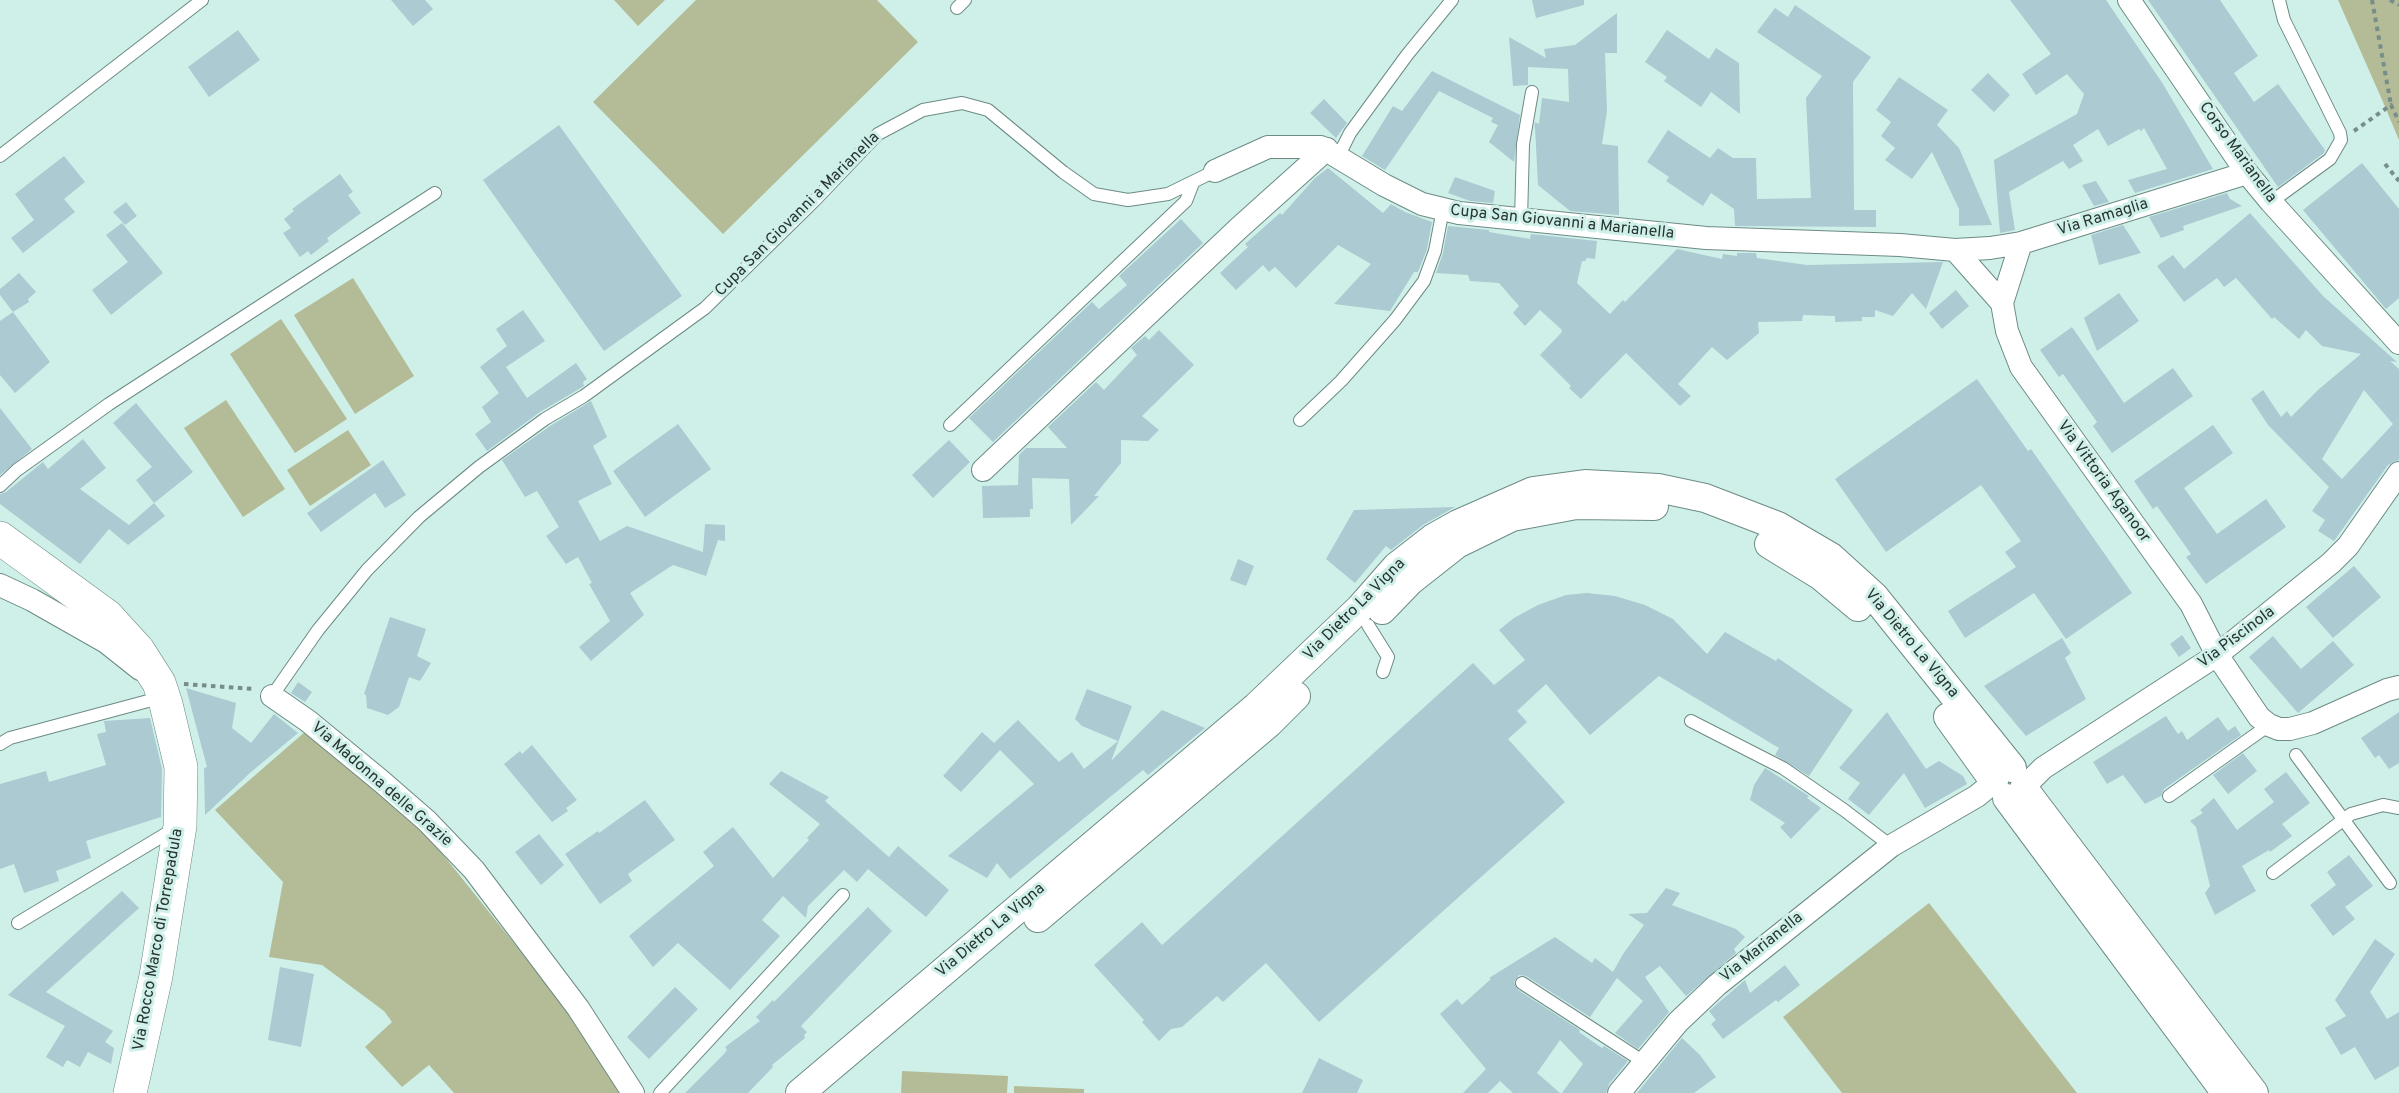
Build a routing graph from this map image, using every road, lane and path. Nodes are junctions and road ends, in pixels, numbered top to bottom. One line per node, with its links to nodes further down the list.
1 (202, 0): 13 (lane)
2 (1452, 0): 12 (lane)
3 (2129, 0): 16 (street, Corso Marianella)
4 (2279, 0): 11 (lane)
5 (2372, 0): 9 (path)
6 (2390, 0): 7 (path)
7 (2399, 5)
8 (1532, 92): 22 (lane)
9 (2391, 105): 10 (path); 11 (path)
10 (2399, 122)
11 (2342, 140): 20 (lane)
12 (1332, 153): 15 (street, Cupa San Giovanni a Marianella); 21 (street, Cupa San Giovanni a Marianella); 29 (street)
13 (0, 156)
14 (2385, 164): 17 (path)
15 (1215, 171): 18 (lane, Cupa San Giovanni a Marianella)
16 (2247, 173): 20 (street, Corso Marianella); 23 (street, Via Ramaglia)
17 (2399, 181)
18 (1193, 183): 28 (lane); 39 (lane, Cupa San Giovanni a Marianella)
19 (435, 193): 31 (lane)
20 (2271, 202): 26 (street, Corso Marianella)
21 (1443, 209): 22 (street, Cupa San Giovanni a Marianella); 27 (lane)
22 (1521, 220): 24 (street, Cupa San Giovanni a Marianella)
23 (2021, 243): 24 (street, Via Ramaglia); 25 (street, Via Vittoria Aganoor)
24 (1955, 250): 25 (street)
25 (2002, 303): 35 (street, Via Vittoria Aganoor)
26 (2398, 340)
27 (1300, 420)
28 (950, 425)
29 (983, 470)
30 (2399, 473): 35 (street, Via Piscinola)
31 (0, 486)
32 (0, 538): 38 (main road, Via Rocco Marco di Torrepadula)
33 (0, 585): 38 (street)
34 (1368, 625): 36 (lane); 44 (street, Via Dietro La Vigna); 60 (street, Via Dietro La Vigna)
35 (2217, 655): 41 (street, Via Vittoria Aganoor); 44 (street, Via Piscinola)
36 (1383, 672)
37 (2399, 687): 41 (street)
38 (161, 690): 39 (path); 42 (lane); 48 (main road, Via Rocco Marco di Torrepadula)
39 (272, 696): 57 (street, Via Madonna delle Grazie)
40 (1691, 721): 49 (lane)
41 (2269, 725): 45 (lane)
42 (0, 744)
43 (2296, 756): 47 (lane)
44 (2010, 783): 49 (street, Via Marianella); 59 (street, Via Dietro La Vigna); 62 (street, Via Dietro La Vigna); 63 (street, Via Dietro La Vigna)
45 (2169, 796)
46 (2399, 808): 47 (lane)
47 (2343, 818): 50 (lane); 51 (lane)
48 (180, 826): 53 (lane); 56 (main road, Via Rocco Marco di Torrepadula)
49 (1891, 846): 55 (street, Via Marianella)
50 (2273, 873)
51 (2390, 883)
52 (843, 895): 58 (lane)
53 (18, 923)
54 (1522, 983): 55 (lane)
55 (1644, 1062): 61 (street, Via Marianella)
56 (130, 1093)
57 (633, 1093)
58 (660, 1093)
59 (800, 1093)
60 (829, 1093)
61 (1619, 1093)
62 (2226, 1093)
63 (2254, 1093)

